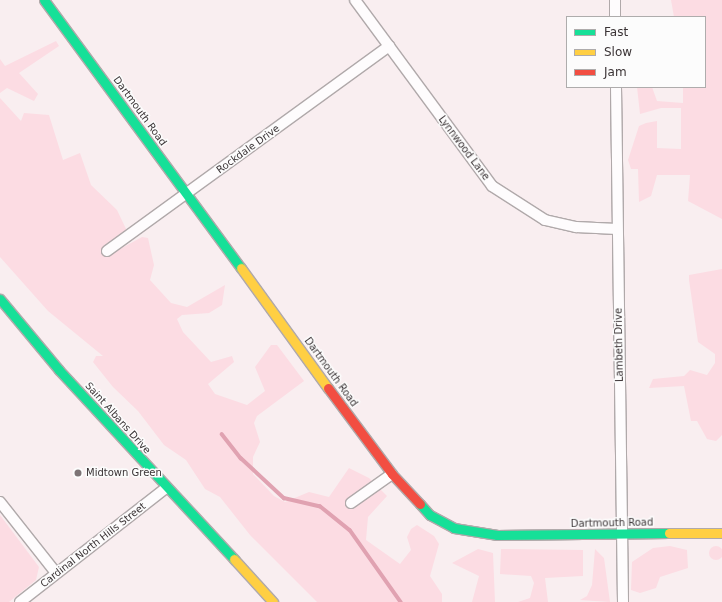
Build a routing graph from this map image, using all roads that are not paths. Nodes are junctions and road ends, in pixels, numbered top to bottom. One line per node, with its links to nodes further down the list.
1 (44, 0): 7 (street, Dartmouth Road)
2 (355, 0): 5 (street, Lynnwood Lane)
3 (615, 0): 4 (street)
4 (615, 16)
5 (389, 46): 7 (street, Rockdale Drive); 8 (street, Lynnwood Lane)
6 (616, 88): 8 (street, Lambeth Drive)
7 (187, 194): 9 (street, Rockdale Drive); 11 (street, Dartmouth Road)
8 (617, 229): 15 (street, Lambeth Drive)
9 (107, 251)
10 (0, 299): 12 (street, Saint Albans Drive)
11 (392, 474): 14 (street); 15 (street, Dartmouth Road)
12 (166, 488): 17 (street, Cardinal North Hills Street); 19 (street, Saint Albans Drive)
13 (0, 502): 17 (street)
14 (351, 504)
15 (623, 533): 16 (street, Dartmouth Road); 20 (street, Lambeth Drive)
16 (722, 533)
17 (56, 573): 18 (street, Cardinal North Hills Street)
18 (20, 602)
19 (273, 602)
20 (624, 602)

